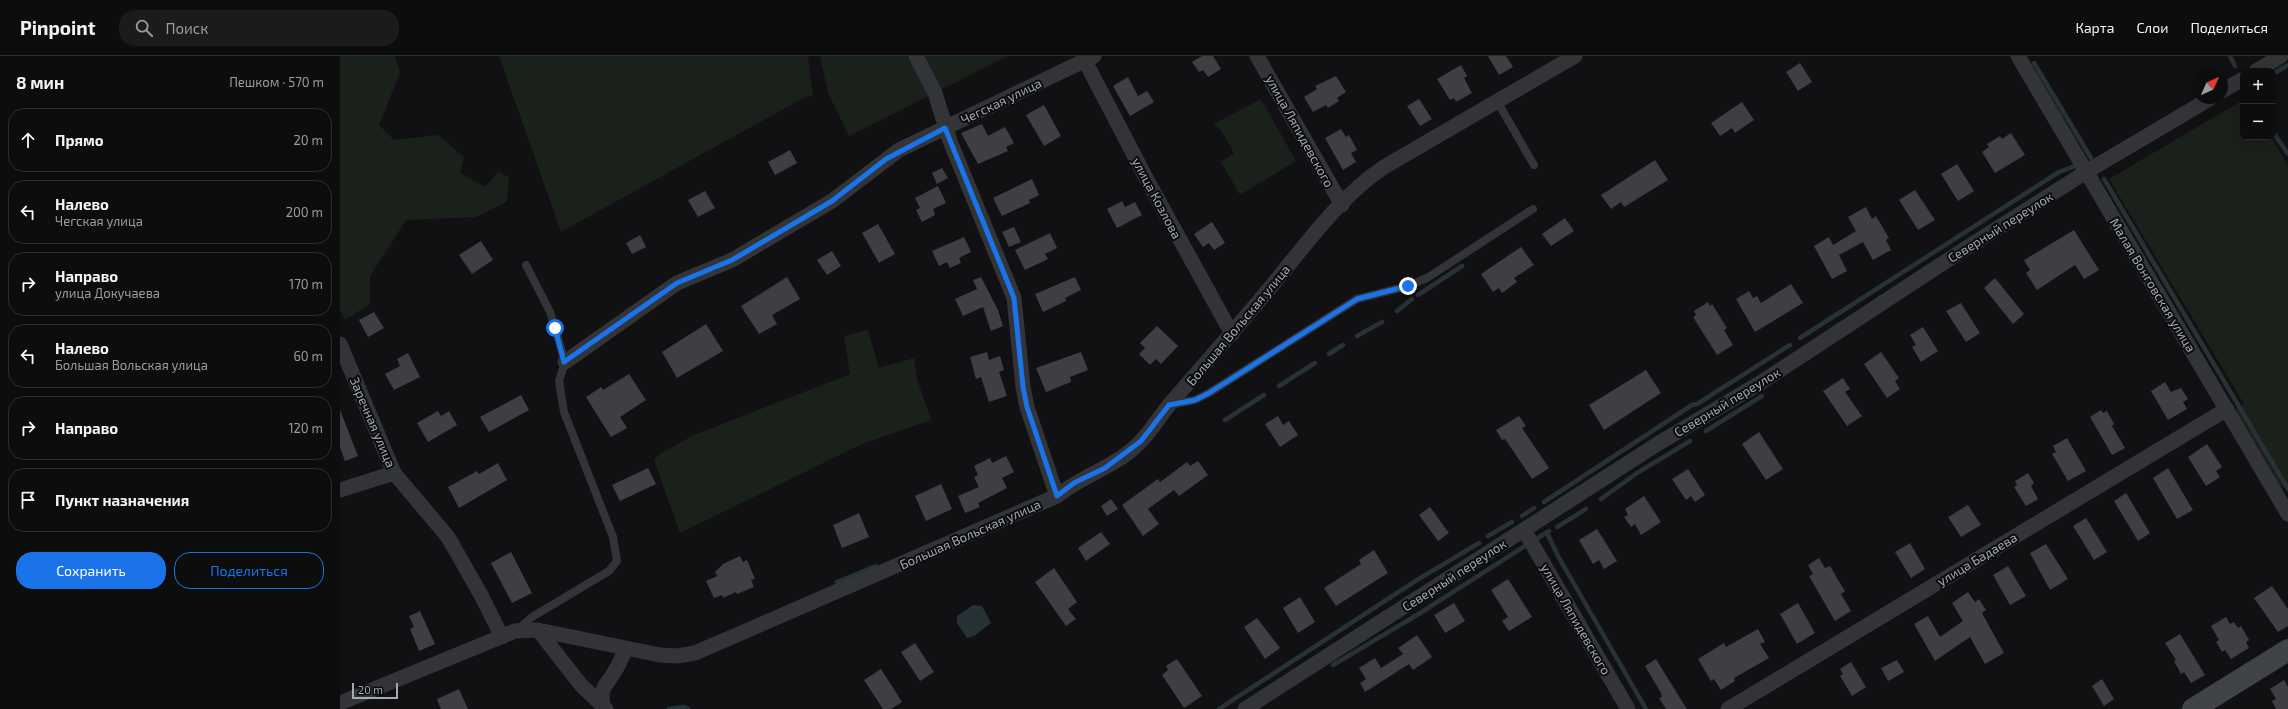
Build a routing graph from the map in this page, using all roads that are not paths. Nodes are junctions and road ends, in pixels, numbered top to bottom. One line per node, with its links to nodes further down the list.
1 (916, 56): 12 (street)
2 (1257, 56): 15 (street, улица Ляпидевского)
3 (1575, 56): 10 (street, Большая Вольская улица)
4 (2018, 56): 14 (street, Малая Вонговская улица)
5 (2281, 56): 7 (street)
6 (1090, 58): 12 (street, Чегская улица); 18 (street, улица Козлова)
7 (2261, 68)
8 (2240, 81): 9 (street)
9 (2228, 88)
10 (1497, 101): 13 (lane); 15 (street, Большая Вольская улица)
11 (2201, 104): 14 (street, Северный переулок)
12 (945, 128): 20 (street, Чегская улица); 25 (street)
13 (1534, 165)
14 (2086, 172): 22 (street, Малая Вонговская улица); 27 (street, Северный переулок)
15 (1342, 205): 18 (street, Большая Вольская улица)
16 (1533, 209): 21 (lane)
17 (526, 264): 20 (lane)
18 (1232, 334): 21 (street, Большая Вольская улица)
19 (340, 344): 23 (street, Заречная улица)
20 (564, 362): 29 (lane)
21 (1169, 405): 25 (street, Большая Вольская улица)
22 (2227, 409): 26 (street, Малая Вонговская улица); 36 (street, улица Бадаева)
23 (394, 473): 24 (street); 29 (street, Заречная улица)
24 (340, 490)
25 (1057, 496): 30 (street, Большая Вольская улица)
26 (2288, 514)
27 (1524, 530): 34 (street, Северный переулок); 35 (street, улица Ляпидевского)
28 (538, 630): 29 (street, Большая Вольская улица); 30 (street, Большая Вольская улица); 33 (street)
29 (509, 634): 32 (street, Большая Вольская улица)
30 (626, 649): 33 (street)
31 (2288, 650): 37 (street)
32 (340, 703)
33 (604, 707)
34 (1245, 709)
35 (1628, 709)
36 (1728, 709)
37 (2193, 709)

